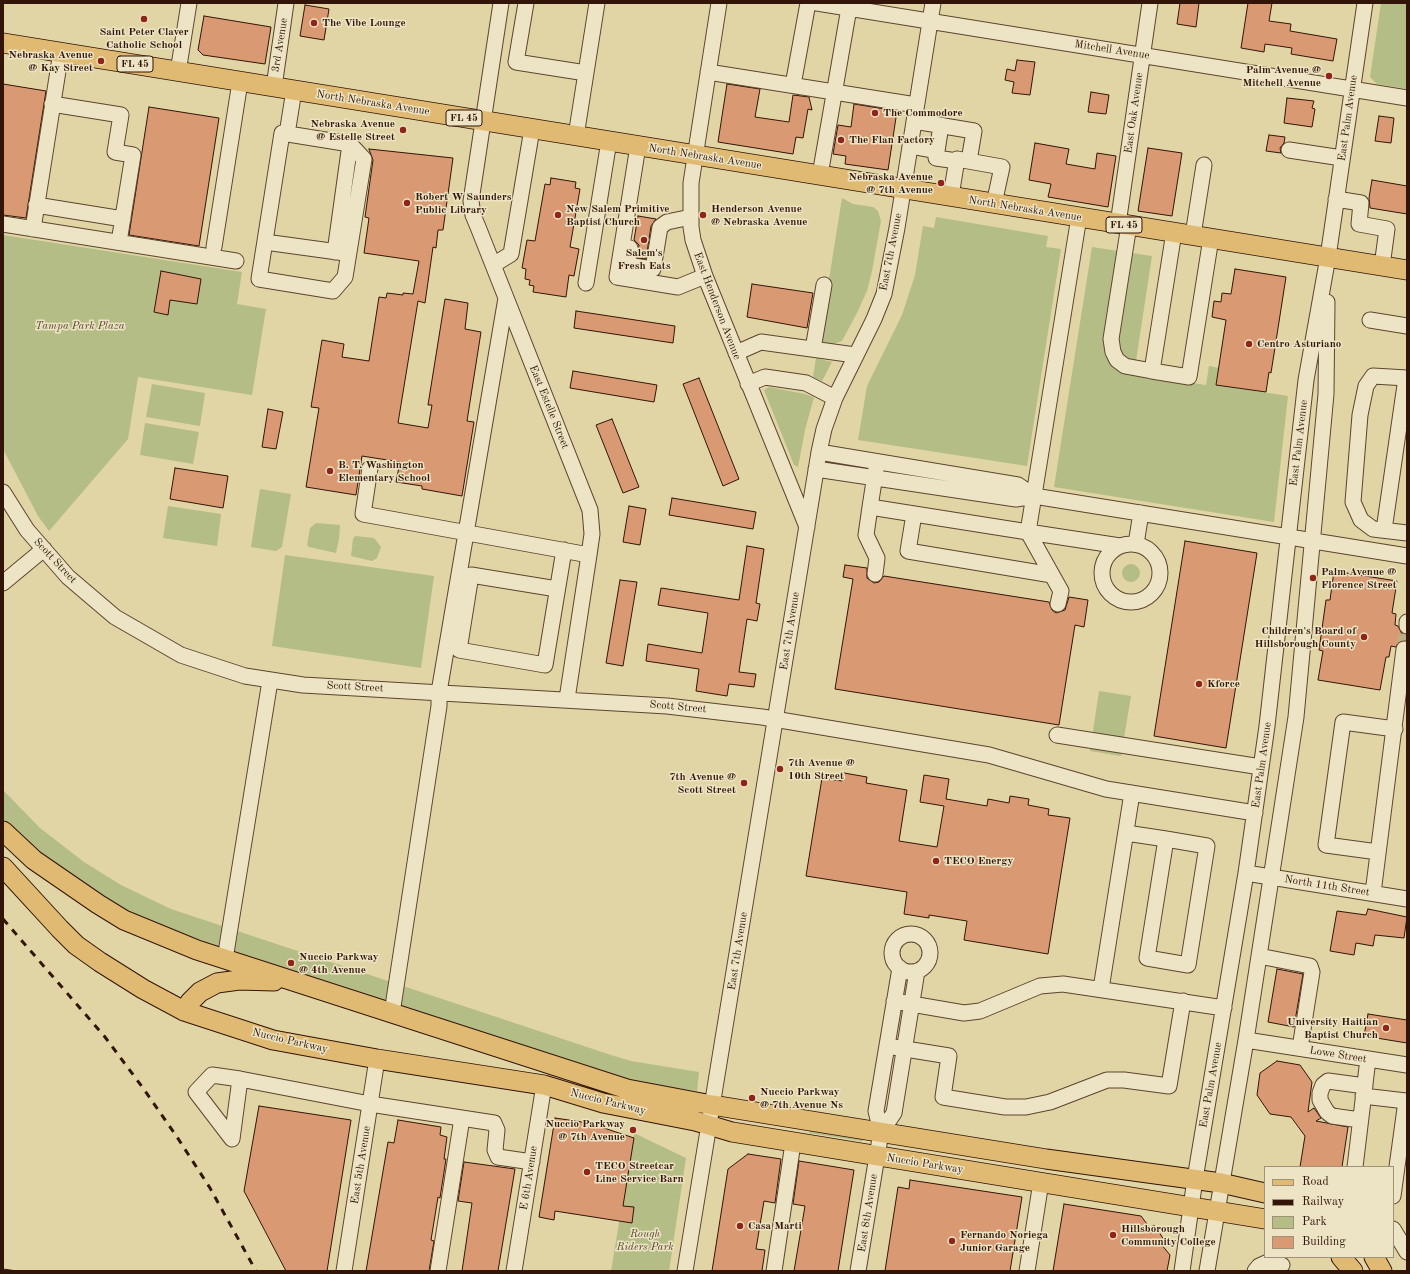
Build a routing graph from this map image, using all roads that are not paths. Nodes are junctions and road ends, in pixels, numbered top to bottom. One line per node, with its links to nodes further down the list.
1 (189, 3): 19 (street)
2 (286, 3): 24 (street, 3rd Avenue)
3 (501, 3): 17 (street, East Estelle Street)
4 (526, 3): 18 (street)
5 (597, 3): 21 (street)
6 (719, 3): 20 (street, East Henderson Avenue)
7 (808, 3): 23 (street)
8 (817, 3): 12 (street, Mitchell Avenue)
9 (933, 3): 13 (street, East 7th Avenue)
10 (1150, 3): 16 (street, East Oak Avenue)
11 (1364, 3): 25 (street, East Palm Avenue)
12 (849, 8): 13 (street, Mitchell Avenue); 27 (street)
13 (930, 21): 16 (street, Mitchell Avenue); 30 (street, East 7th Avenue)
14 (3, 43): 15 (main road, North Nebraska Avenue / FL 45)
15 (61, 52): 19 (main road, North Nebraska Avenue / FL 45); 29 (street)
16 (1143, 55): 25 (street, Mitchell Avenue); 57 (street, East Oak Avenue)
17 (492, 58): 18 (street); 31 (street, East Estelle Street)
18 (516, 62): 21 (street)
19 (178, 72): 22 (main road, North Nebraska Avenue / FL 45)
20 (708, 72): 23 (street); 42 (street, East Henderson Avenue)
21 (586, 73): 36 (street)
22 (240, 82): 24 (main road, North Nebraska Avenue / FL 45); 63 (street)
23 (793, 85): 27 (street)
24 (274, 87): 26 (main road, North Nebraska Avenue / FL 45)
25 (1352, 89): 28 (street, Mitchell Avenue); 43 (street, East Palm Avenue)
26 (294, 90): 31 (main road, North Nebraska Avenue / FL 45); 35 (street)
27 (834, 92): 30 (street); 46 (street)
28 (1407, 98)
29 (52, 104): 51 (street); 55 (street)
30 (916, 105): 32 (street, East 7th Avenue)
31 (482, 121): 34 (main road, North Nebraska Avenue / FL 45); 67 (street, East Estelle Street)
32 (914, 121): 33 (street); 39 (street, East 7th Avenue)
33 (941, 125): 41 (street); 44 (street)
34 (532, 129): 36 (main road, North Nebraska Avenue / FL 45); 67 (street)
35 (287, 134): 62 (street); 64 (street)
36 (576, 136): 37 (main road, North Nebraska Avenue / FL 45)
37 (609, 141): 38 (main road, North Nebraska Avenue / FL 45); 71 (street)
38 (638, 146): 42 (main road, North Nebraska Avenue / FL 45); 52 (street)
39 (910, 146): 41 (street); 47 (street, East 7th Avenue)
40 (1289, 150): 43 (street)
41 (937, 151): 44 (street)
42 (695, 155): 46 (main road, North Nebraska Avenue / FL 45); 53 (street, East Henderson Avenue)
43 (1342, 158): 49 (street, East Palm Avenue)
44 (963, 161): 48 (street); 50 (street)
45 (1204, 165): 60 (street)
46 (820, 175): 47 (main road, North Nebraska Avenue / FL 45)
47 (903, 189): 48 (main road, North Nebraska Avenue / FL 45); 78 (street, East 7th Avenue)
48 (951, 196): 50 (main road, North Nebraska Avenue / FL 45)
49 (1336, 199): 65 (street, East Palm Avenue); 68 (street)
50 (994, 204): 54 (main road, North Nebraska Avenue / FL 45)
51 (36, 205): 55 (street); 58 (street)
52 (627, 213): 53 (street); 70 (street)
53 (691, 217): 70 (street, East Henderson Avenue)
54 (1079, 217): 57 (main road, North Nebraska Avenue / FL 45); 89 (street)
55 (123, 219): 61 (street)
56 (3, 224): 58 (street)
57 (1123, 225): 59 (main road, North Nebraska Avenue / FL 45); 79 (street, East Oak Avenue)
58 (32, 228): 61 (street)
59 (1174, 232): 60 (main road, North Nebraska Avenue / FL 45); 79 (street)
60 (1202, 237): 65 (main road, North Nebraska Avenue / FL 45); 79 (street, East Oak Avenue)
61 (119, 242): 66 (street)
62 (265, 242): 64 (street); 64 (street)
63 (214, 247)
64 (342, 253)
65 (1328, 257): 68 (main road, North Nebraska Avenue / FL 45); 98 (street, East Palm Avenue); 99 (street, East Palm Avenue)
66 (236, 261)
67 (493, 264): 73 (street, East Estelle Street)
68 (1382, 266): 69 (main road, North Nebraska Avenue / FL 45)
69 (1407, 270)
70 (705, 276): 77 (street, East Henderson Avenue)
71 (586, 283)
72 (824, 285): 76 (street)
73 (506, 298): 96 (street); 104 (street, East Estelle Street)
74 (1370, 320): 75 (street)
75 (1407, 326)
76 (814, 349): 77 (street); 78 (street)
77 (736, 353): 81 (street, East Henderson Avenue)
78 (855, 355): 82 (street, East 7th Avenue)
79 (1152, 371)
80 (1406, 378): 94 (street); 94 (street)
81 (748, 384): 82 (street); 93 (street, East Henderson Avenue)
82 (835, 398): 83 (street, East 7th Avenue)
83 (819, 452): 84 (street); 86 (street, East 7th Avenue)
84 (877, 462): 87 (street); 89 (street)
85 (370, 468): 96 (street)
86 (816, 469): 87 (street); 93 (street, East 7th Avenue)
87 (874, 478): 89 (street); 90 (street)
88 (3, 492): 102 (street, Scott Street)
89 (1034, 496): 91 (street); 95 (street)
90 (870, 507): 92 (street); 106 (street)
91 (1141, 513): 98 (street); 100 (street)
92 (914, 514): 95 (street); 107 (street)
93 (807, 527): 117 (street, East 7th Avenue)
94 (1384, 530): 97 (street)
95 (1028, 532): 101 (street); 107 (street)
96 (466, 533): 103 (street); 115 (street)
97 (1407, 533)
98 (1287, 538): 99 (street); 120 (street, East Palm Avenue)
99 (1313, 542): 105 (street); 129 (street, East Palm Avenue)
100 (1136, 544): 101 (street); 101 (street)
101 (1120, 546)
102 (44, 549): 108 (street); 114 (street, Scott Street)
103 (564, 550): 104 (street); 109 (street)
104 (589, 555): 116 (street, East Estelle Street)
105 (1407, 556)
106 (875, 574)
107 (1052, 575): 110 (street)
108 (3, 583)
109 (558, 589): 109 (street)
110 (1058, 604)
111 (1407, 622): 112 (street)
112 (1407, 626)
113 (1404, 649): 118 (street)
114 (270, 681): 115 (street, Scott Street); 133 (street)
115 (439, 692): 116 (street, Scott Street); 143 (street)
116 (567, 699): 117 (street, Scott Street)
117 (776, 720): 121 (street, Scott Street); 157 (street, East 7th Avenue)
118 (1395, 729): 126 (street); 126 (street)
119 (1057, 735): 120 (street)
120 (1261, 767): 122 (street, East Palm Avenue)
121 (1132, 793): 122 (street, Scott Street); 124 (street)
122 (1255, 813): 128 (street, East Palm Avenue)
123 (3, 831): 133 (main road, Nuccio Parkway)
124 (1126, 833): 125 (street); 137 (street)
125 (1166, 840): 125 (street)
126 (1378, 852): 130 (street)
127 (3, 867): 142 (main road, Nuccio Parkway)
128 (1246, 874): 129 (street, North 11th Street); 141 (street, East Palm Avenue)
129 (1272, 877): 130 (street, North 11th Street); 132 (street, East Palm Avenue)
130 (1373, 893): 131 (street, North 11th Street)
131 (1407, 899)
132 (1260, 956): 144 (street, East Palm Avenue); 146 (street)
133 (225, 959): 136 (main road, Nuccio Parkway)
134 (900, 968): 135 (street); 135 (street); 138 (street)
135 (917, 971): 140 (street)
136 (297, 982): 142 (main road); 143 (main road, Nuccio Parkway)
137 (1101, 989): 139 (street); 140 (street)
138 (894, 1001): 140 (street); 145 (street)
139 (1183, 1001): 141 (street); 147 (street)
140 (912, 1004): 147 (street)
141 (1224, 1008): 166 (street, East Palm Avenue)
142 (184, 1011): 148 (main road, Nuccio Parkway)
143 (392, 1013): 157 (main road, Nuccio Parkway)
144 (1246, 1040): 146 (street, Lowe Street); 168 (street, East Palm Avenue)
145 (887, 1046): 147 (street); 154 (street)
146 (1300, 1048): 149 (street, Lowe Street)
147 (905, 1049): 155 (street)
148 (377, 1059): 152 (main road, Nuccio Parkway); 156 (street, East 5th Avenue)
149 (1368, 1059): 150 (street, Lowe Street); 153 (street)
150 (1407, 1065)
151 (240, 1080): 156 (street)
152 (544, 1085): 160 (main road, Nuccio Parkway); 164 (street, E 6th Avenue)
153 (1364, 1091): 159 (street); 159 (street); 169 (street)
154 (879, 1092): 155 (street); 161 (street)
155 (897, 1096): 161 (street)
156 (370, 1104): 158 (street); 179 (street, East 5th Avenue)
157 (712, 1105): 160 (street, East 7th Avenue); 161 (main road, Nuccio Parkway)
158 (462, 1118): 164 (street); 180 (street)
159 (1360, 1120): 165 (street)
160 (709, 1125): 162 (main road, Nuccio Parkway); 182 (street, East 7th Avenue)
161 (881, 1132): 163 (street, East 8th Avenue); 166 (main road, Nuccio Parkway)
162 (793, 1143): 163 (main road, Nuccio Parkway); 183 (street)
163 (877, 1157): 167 (main road, Nuccio Parkway); 184 (street, East 8th Avenue)
164 (532, 1162): 181 (street, E 6th Avenue)
165 (1355, 1166)
166 (1195, 1179): 168 (main road, Nuccio Parkway); 171 (street, East Palm Avenue)
167 (1041, 1182): 171 (main road, Nuccio Parkway); 185 (street)
168 (1221, 1183): 170 (main road, Nuccio Parkway); 172 (street, East Palm Avenue)
169 (1394, 1189)
170 (1264, 1193)
171 (1191, 1207): 172 (main road, Nuccio Parkway); 186 (street, East Palm Avenue)
172 (1218, 1211): 173 (main road, Nuccio Parkway); 187 (street, East Palm Avenue)
173 (1264, 1219)
174 (1394, 1230): 175 (street)
175 (1407, 1252)
176 (1342, 1258): 189 (main road)
177 (1375, 1258): 190 (main road)
178 (1273, 1262): 188 (street)
179 (344, 1271)
180 (438, 1271)
181 (514, 1271)
182 (685, 1271)
183 (774, 1271)
184 (858, 1271)
185 (1027, 1271)
186 (1182, 1271)
187 (1207, 1271)
188 (1255, 1271)
189 (1353, 1271)
190 (1382, 1271)

